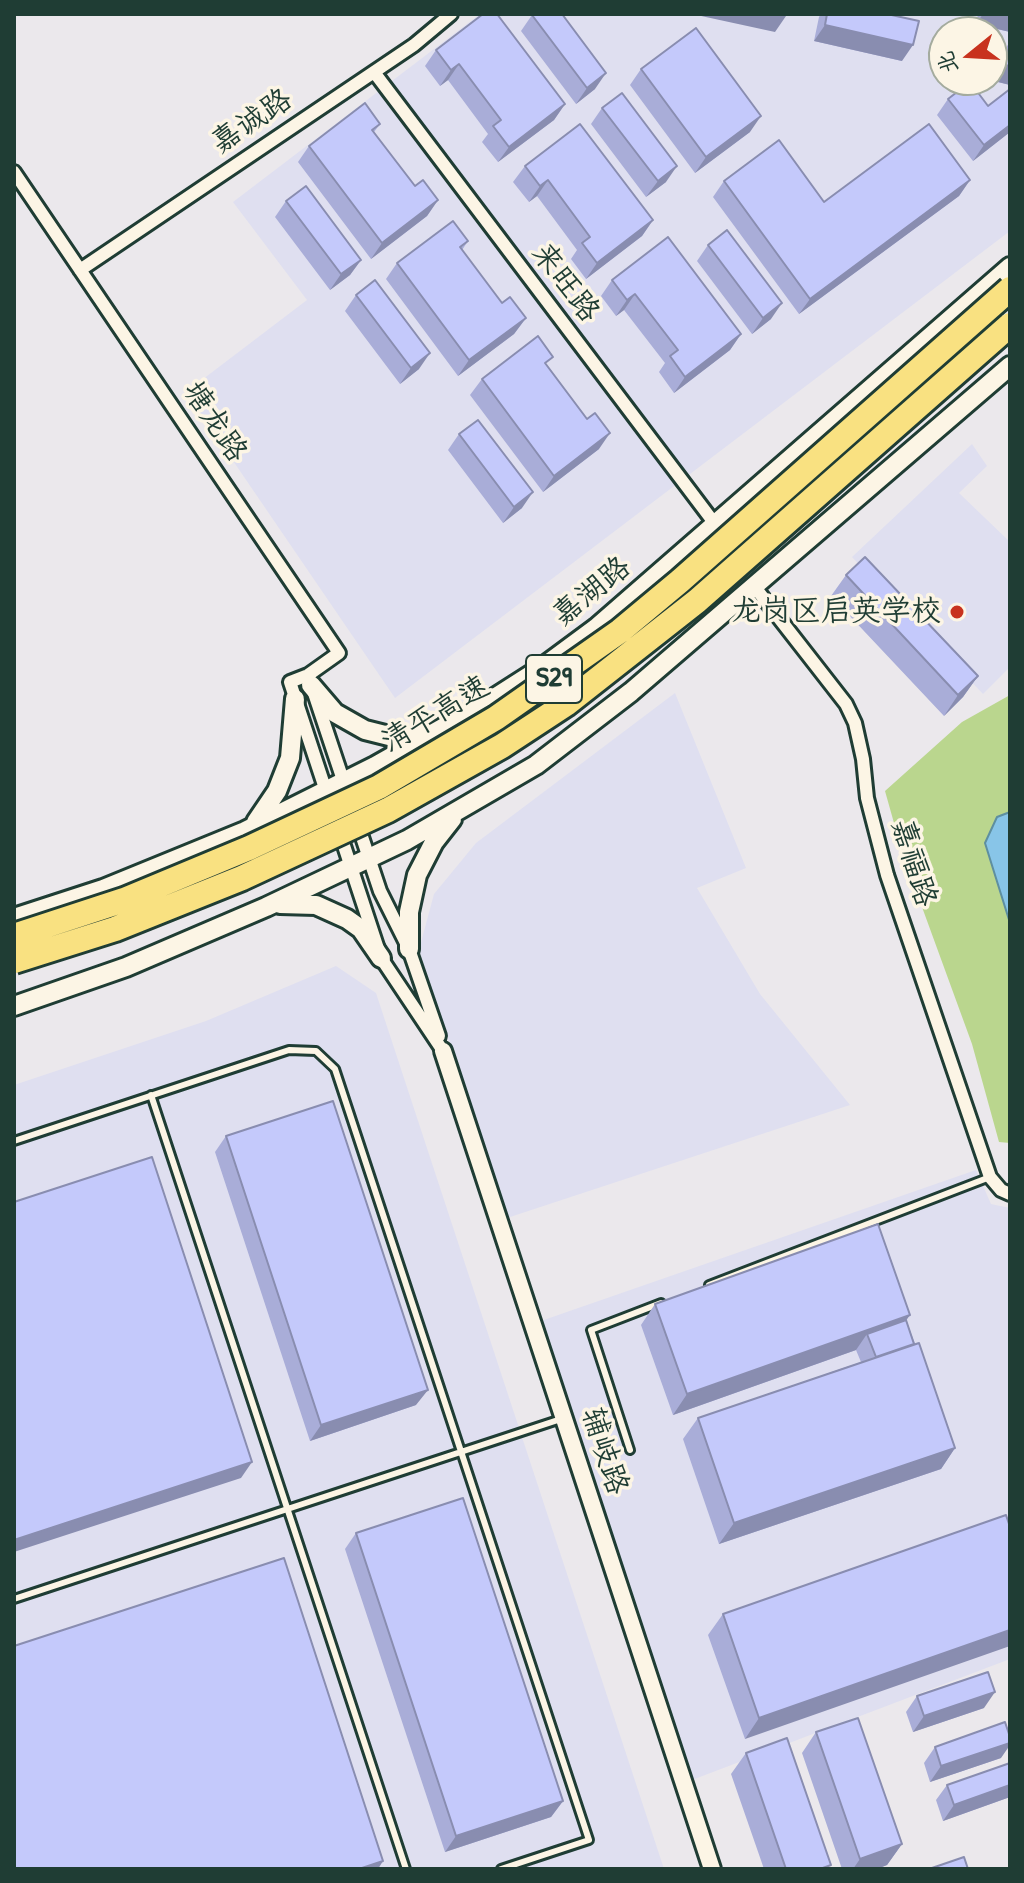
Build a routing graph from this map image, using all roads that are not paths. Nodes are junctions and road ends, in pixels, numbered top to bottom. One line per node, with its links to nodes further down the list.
1 (451, 14): 2 (street, 嘉诚路)
2 (374, 72): 5 (street, 嘉诚路); 9 (street, 来旺路)
3 (14, 172): 5 (street, 塘龙路)
4 (1010, 267): 9 (main road, 嘉湖路)
5 (80, 270): 11 (street, 塘龙路)
6 (1010, 289): 22 (highway, 清平高速 / S29, bridge)
7 (1010, 325): 25 (highway, 清平高速 / S29, bridge)
8 (1010, 366): 10 (main road)
9 (715, 524): 13 (main road, 嘉湖路)
10 (754, 586): 16 (main road); 30 (street, 嘉福路)
11 (310, 680): 12 (street, 塘龙路); 13 (main road); 14 (street)
12 (293, 690): 15 (street); 17 (main road)
13 (433, 734): 14 (main road, 嘉湖路)
14 (343, 782): 15 (main road, 嘉湖路); 18 (street)
15 (326, 791): 17 (main road, 嘉湖路); 19 (street)
16 (461, 810): 18 (main road); 23 (main road)
17 (245, 831): 21 (main road, 嘉湖路)
18 (369, 859): 19 (main road); 23 (street)
19 (351, 867): 20 (main road); 24 (street)
20 (266, 907): 24 (main road); 26 (main road)
21 (14, 918)
22 (14, 936)
23 (409, 949): 27 (street)
24 (381, 958): 27 (street)
25 (14, 961)
26 (14, 1006)
27 (443, 1051): 34 (street, 辅岐路)
28 (151, 1095): 29 (lane); 36 (lane); 37 (lane)
29 (14, 1141)
30 (990, 1177): 31 (street); 32 (lane)
31 (1010, 1194)
32 (707, 1286)
33 (663, 1302): 35 (lane)
34 (564, 1418): 36 (lane); 41 (street, 辅岐路)
35 (630, 1450)
36 (461, 1452): 37 (lane); 40 (lane)
37 (287, 1509): 38 (lane); 39 (lane)
38 (14, 1599)
39 (406, 1869)
40 (501, 1869)
41 (712, 1869)

